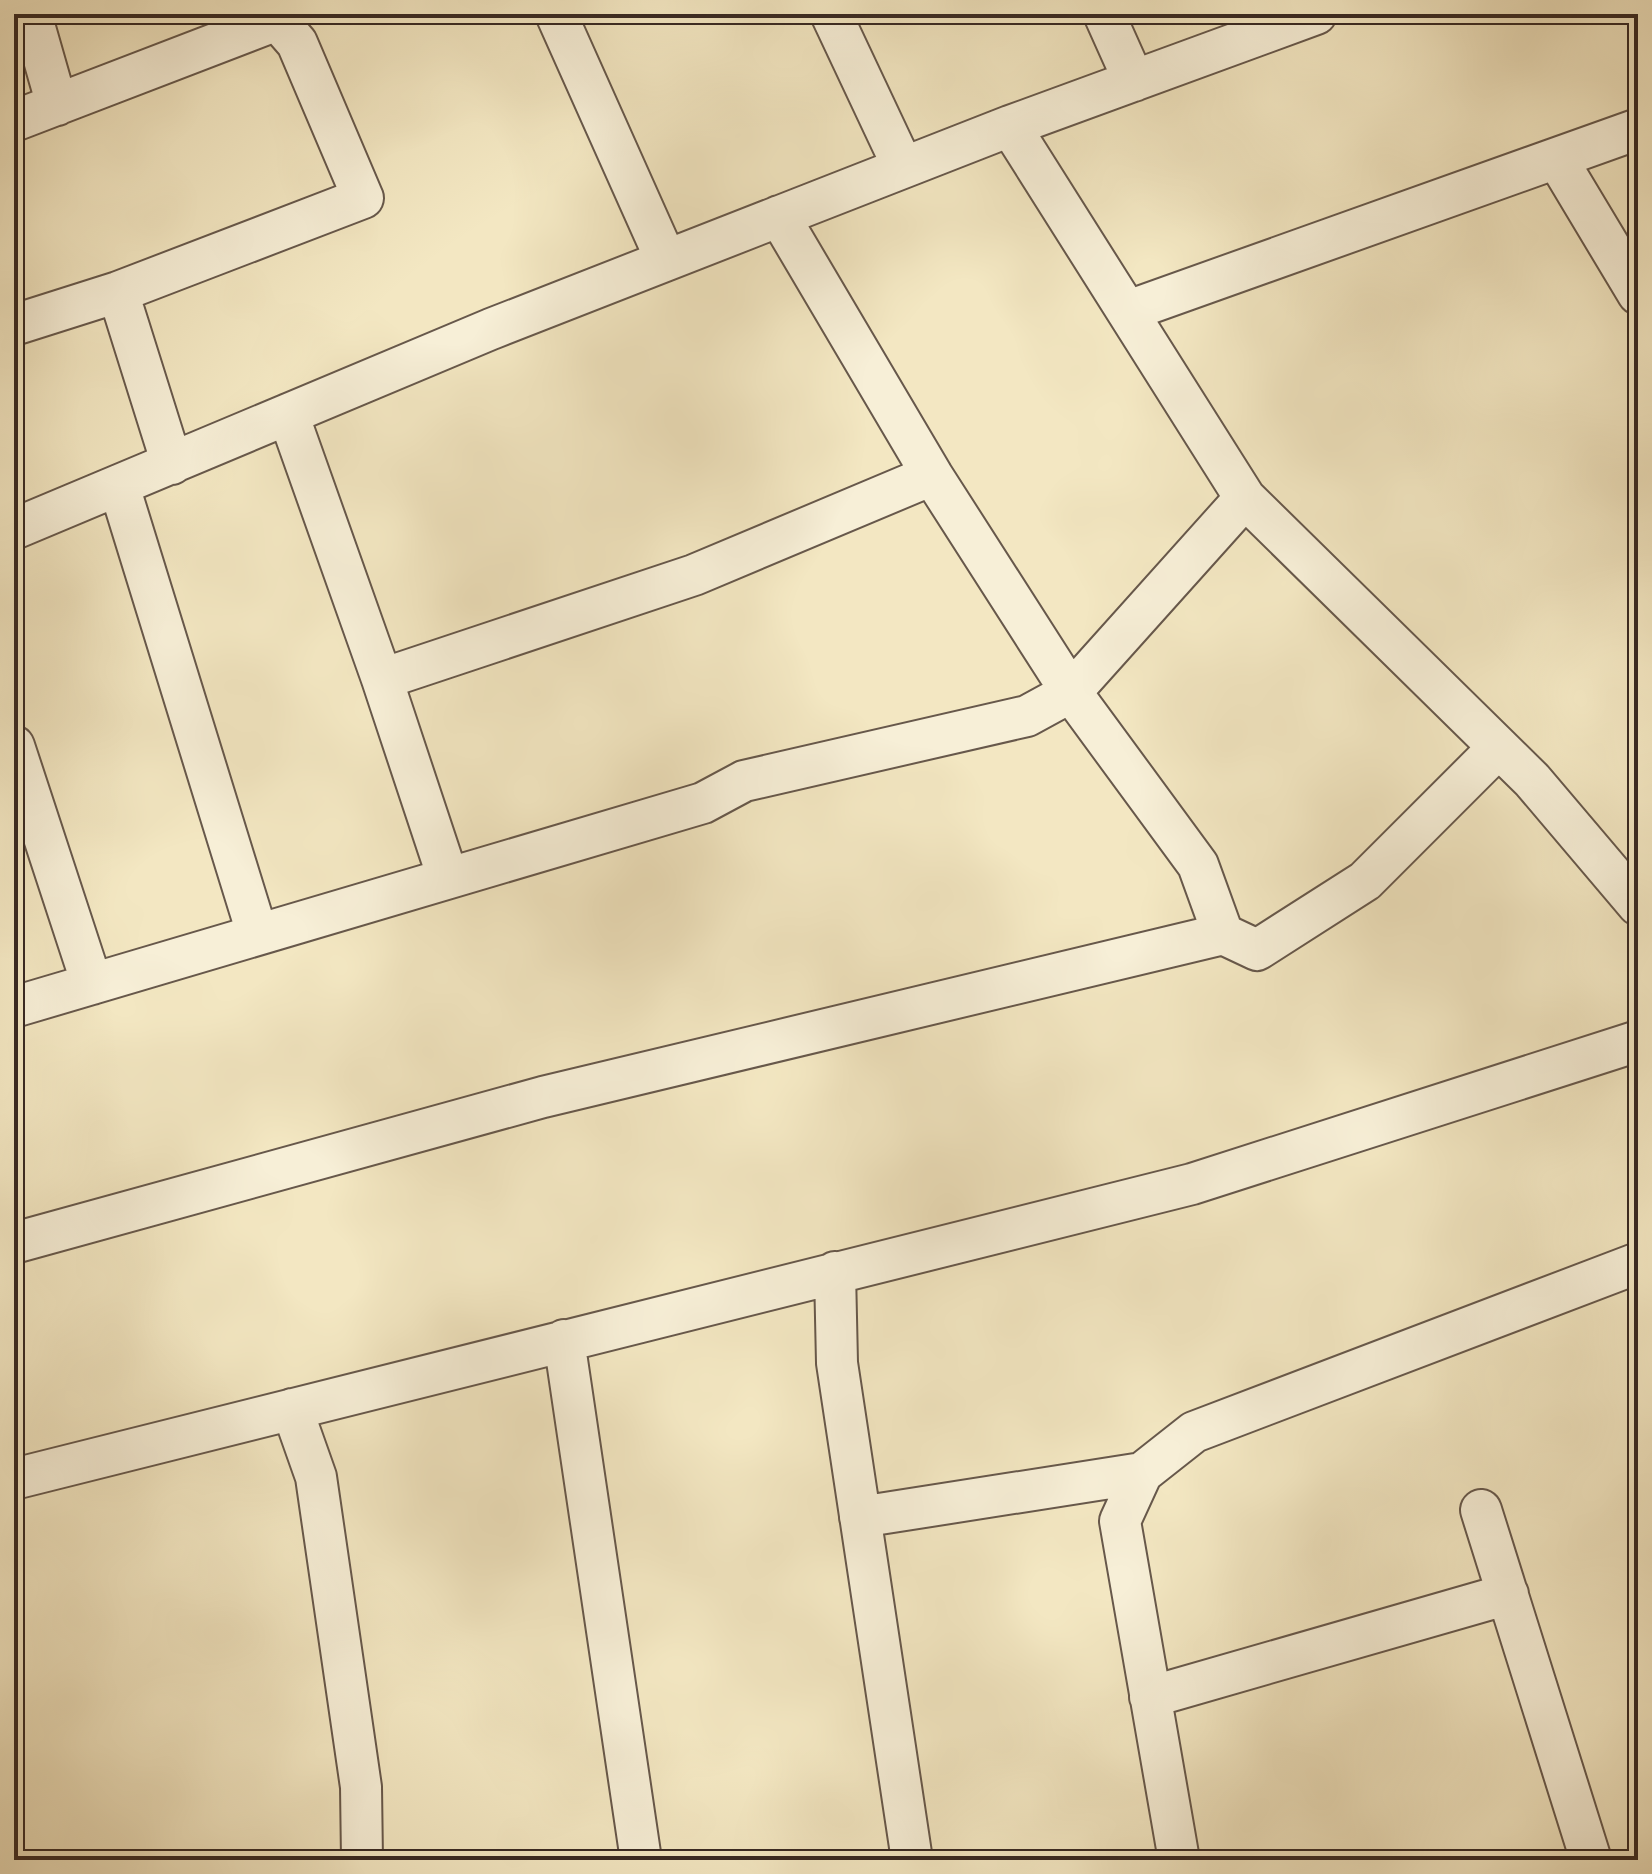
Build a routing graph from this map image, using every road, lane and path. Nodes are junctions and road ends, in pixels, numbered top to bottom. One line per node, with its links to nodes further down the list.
1 (31, 14): 8 (street)
2 (556, 14): 15 (street)
3 (831, 14): 13 (street)
4 (1104, 14): 7 (street)
5 (1316, 14): 7 (street)
6 (275, 17): 8 (street); 16 (street)
7 (1134, 81): 10 (street)
8 (57, 105): 9 (street)
9 (14, 121)
10 (1010, 126): 13 (street); 18 (street)
11 (1638, 129): 12 (street)
12 (1557, 159): 17 (street); 18 (street)
13 (903, 167): 14 (street)
14 (779, 216): 15 (street); 22 (street)
15 (666, 260): 20 (street)
16 (118, 292): 19 (street); 21 (street)
17 (1638, 294)
18 (1128, 311): 24 (street)
19 (14, 325)
20 (288, 414): 21 (street); 26 (street)
21 (172, 464): 23 (street)
22 (932, 475): 26 (street); 27 (street)
23 (119, 486): 25 (street); 32 (street)
24 (1245, 498): 27 (street); 29 (street)
25 (14, 529)
26 (382, 679): 30 (street)
27 (1071, 692): 30 (street); 33 (street)
28 (14, 746): 34 (street)
29 (1498, 748): 31 (street); 33 (street)
30 (448, 878): 32 (street)
31 (1638, 905)
32 (257, 933): 34 (street)
33 (1223, 934): 37 (street)
34 (92, 984): 35 (street)
35 (14, 1007)
36 (1638, 1041): 39 (street)
37 (14, 1243)
38 (1638, 1263): 42 (street)
39 (835, 1272): 40 (street); 45 (street)
40 (564, 1340): 41 (street); 49 (street)
41 (292, 1409): 43 (street); 48 (street)
42 (1142, 1473): 45 (street); 47 (street)
43 (14, 1479)
44 (1481, 1510): 46 (street)
45 (860, 1517): 50 (street)
46 (1508, 1594): 47 (street); 52 (street)
47 (1150, 1697): 51 (street)
48 (362, 1860)
49 (641, 1860)
50 (912, 1860)
51 (1179, 1860)
52 (1591, 1860)

